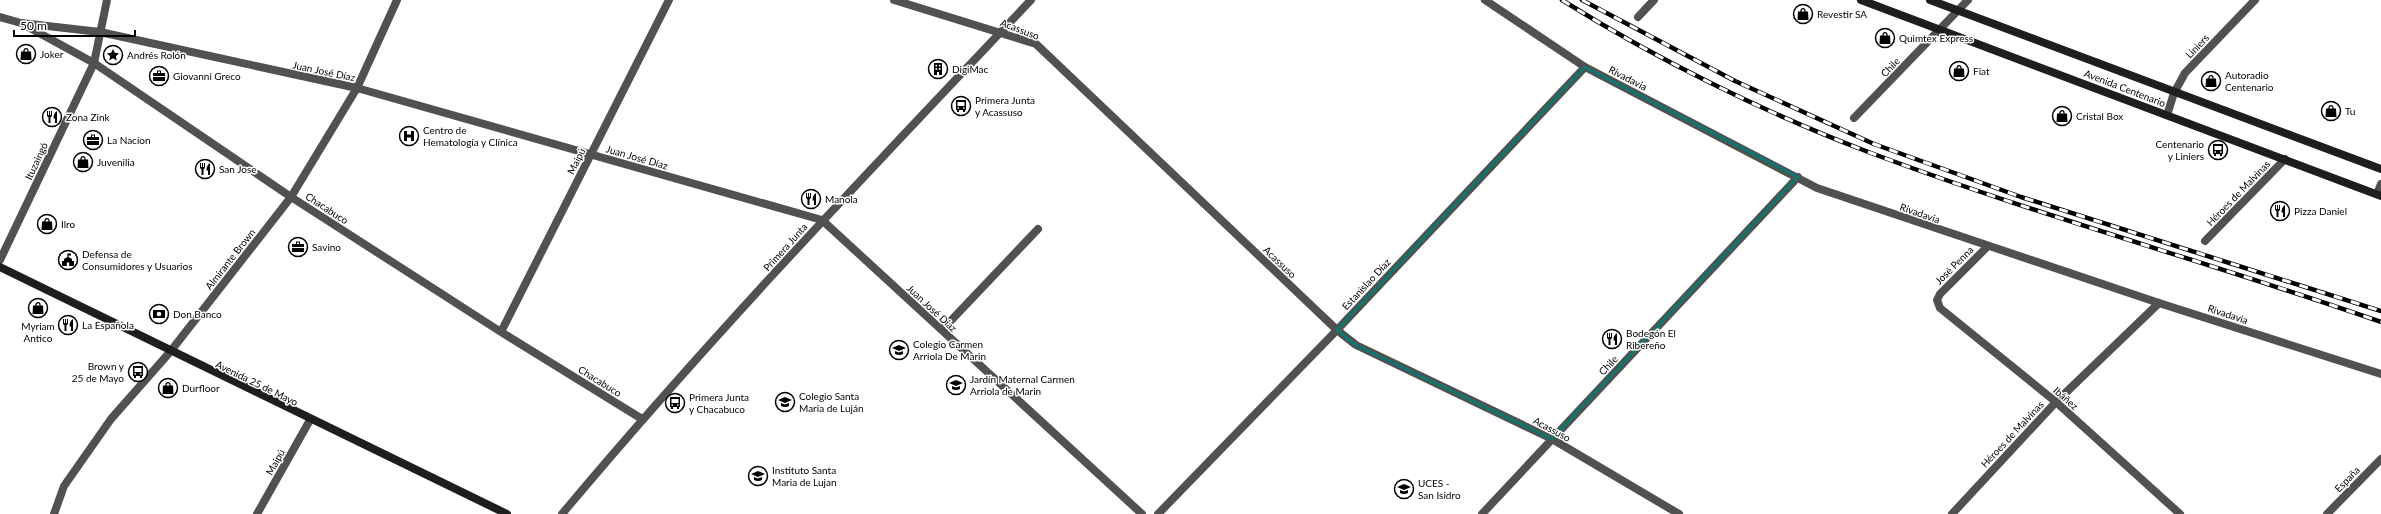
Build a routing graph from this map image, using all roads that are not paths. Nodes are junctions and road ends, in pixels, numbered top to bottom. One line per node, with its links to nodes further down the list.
1 (107, 0): 17 (street, Ituzaingó)
2 (397, 0): 21 (street, Almirante Brown)
3 (669, 0): 25 (street, Maipú)
4 (894, 0): 18 (street, Acassuso)
5 (1031, 0): 18 (street, Primera Junta)
6 (1485, 0): 20 (street, Rivadavia)
7 (1654, 0): 14 (street)
8 (1861, 0): 16 (main road, Avenida Centenario)
9 (1930, 0): 12 (main road, Avenida Centenario)
10 (1968, 0): 12 (street, Chile)
11 (2255, 0): 22 (street, Liniers)
12 (1958, 10): 16 (street, Chile); 22 (main road, Avenida Centenario)
13 (0, 17): 15 (street, Chacabuco)
14 (1638, 17)
15 (21, 22): 17 (street, Juan José Díaz); 19 (street, Chacabuco)
16 (1940, 29): 23 (main road, Avenida Centenario); 24 (street, Chile)
17 (100, 32): 19 (street, Ituzaingó); 21 (street, Juan José Díaz)
18 (1001, 32): 32 (street, Primera Junta); 41 (street, Acassuso)
19 (94, 63): 31 (street, Chacabuco); 36 (street, Ituzaingó)
20 (1585, 67): 28 (street, Rivadavia); 41 (street, Estanislao Díaz)
21 (357, 88): 25 (street, Juan José Díaz); 31 (street, Almirante Brown)
22 (2174, 93): 23 (street, Liniers); 27 (main road, Avenida Centenario)
23 (2167, 115): 26 (main road, Avenida Centenario)
24 (1854, 118)
25 (591, 154): 32 (street, Juan José Díaz); 42 (street, Maipú)
26 (2285, 159): 30 (main road, Avenida Centenario); 34 (street, Héroes de Malvinas)
27 (2381, 169)
28 (1798, 177): 35 (street, Rivadavia); 48 (street, Chile)
29 (2381, 184): 30 (street)
30 (2379, 195)
31 (291, 197): 42 (street, Chacabuco); 43 (street, Almirante Brown)
32 (822, 220): 40 (street, Juan José Díaz); 46 (street, Primera Junta)
33 (1038, 229): 40 (street)
34 (2205, 242)
35 (1988, 246): 38 (street, José Penna); 39 (street, Rivadavia)
36 (0, 260)
37 (0, 267): 43 (main road, Avenida 25 de Mayo)
38 (1937, 300): 45 (street, Ibáñez)
39 (2159, 303): 44 (street, Rivadavia); 45 (street, Héroes de Malvinas)
40 (942, 330): 54 (street, Juan José Díaz)
41 (1337, 330): 48 (street, Acassuso); 55 (street, Estanislao Díaz)
42 (501, 332): 46 (street, Chacabuco)
43 (170, 352): 47 (main road, Avenida 25 de Mayo); 50 (street, Almirante Brown)
44 (2381, 374)
45 (2056, 402): 58 (street, Héroes de Malvinas); 59 (street, Ibáñez)
46 (642, 419): 53 (street, Primera Junta)
47 (310, 420): 51 (street, Maipú); 52 (main road, Avenida 25 de Mayo)
48 (1552, 439): 56 (street, Chile); 57 (street, Acassuso)
49 (2381, 459): 60 (street, España)
50 (54, 514)
51 (257, 514)
52 (507, 514)
53 (562, 514)
54 (1142, 514)
55 (1158, 514)
56 (1482, 514)
57 (1679, 514)
58 (1952, 514)
59 (2180, 514)
60 (2327, 514)

